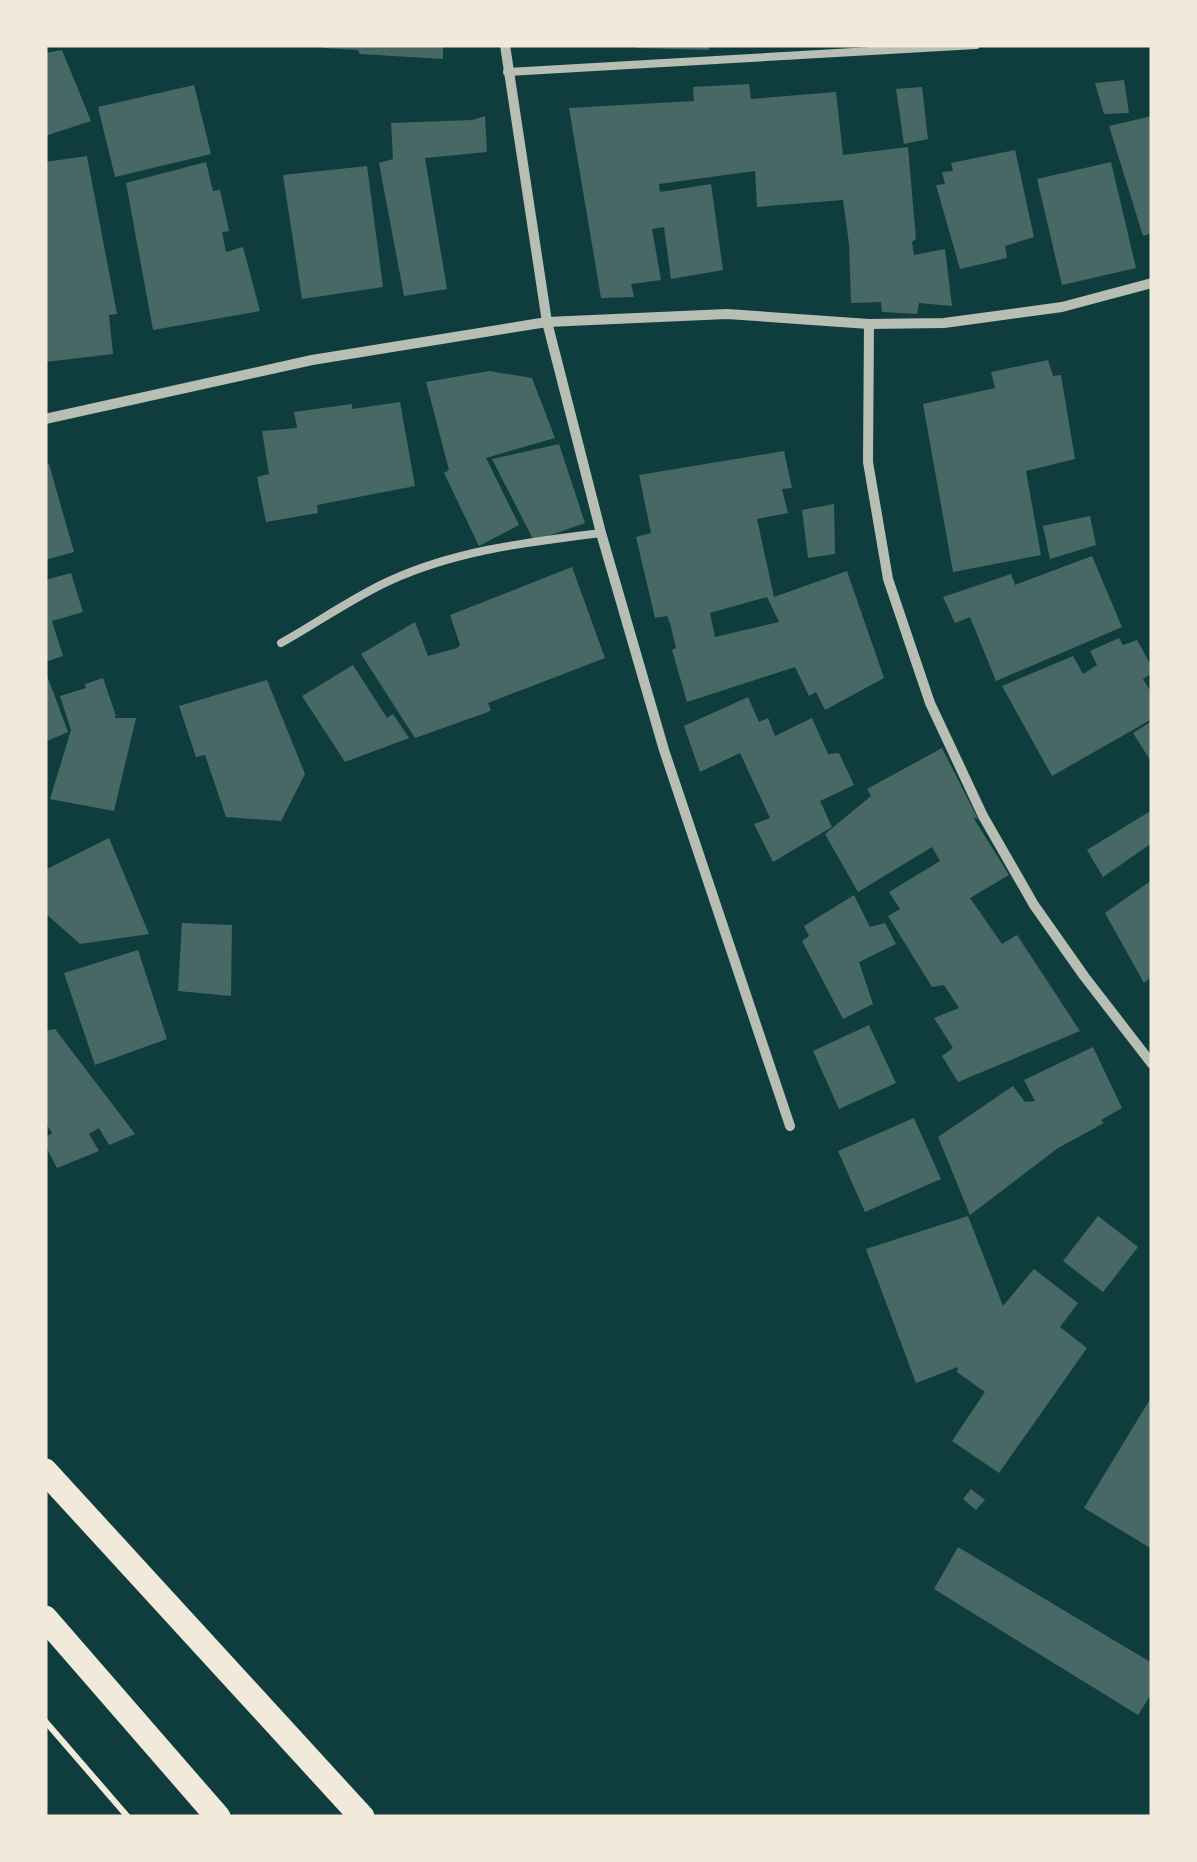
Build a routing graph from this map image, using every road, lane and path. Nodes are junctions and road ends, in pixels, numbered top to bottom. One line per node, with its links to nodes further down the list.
1 (504, 45): 3 (street)
2 (976, 45): 3 (lane)
3 (507, 72): 5 (street)
4 (1152, 283): 6 (street)
5 (548, 322): 6 (street); 7 (street); 8 (street)
6 (869, 324): 10 (street)
7 (45, 419)
8 (601, 532): 9 (lane); 11 (street)
9 (281, 644)
10 (1152, 1064)
11 (790, 1126)
12 (45, 1471): 17 (main road)
13 (45, 1618): 16 (main road)
14 (45, 1722): 15 (path)
15 (128, 1817)
16 (218, 1817)
17 (362, 1817)

